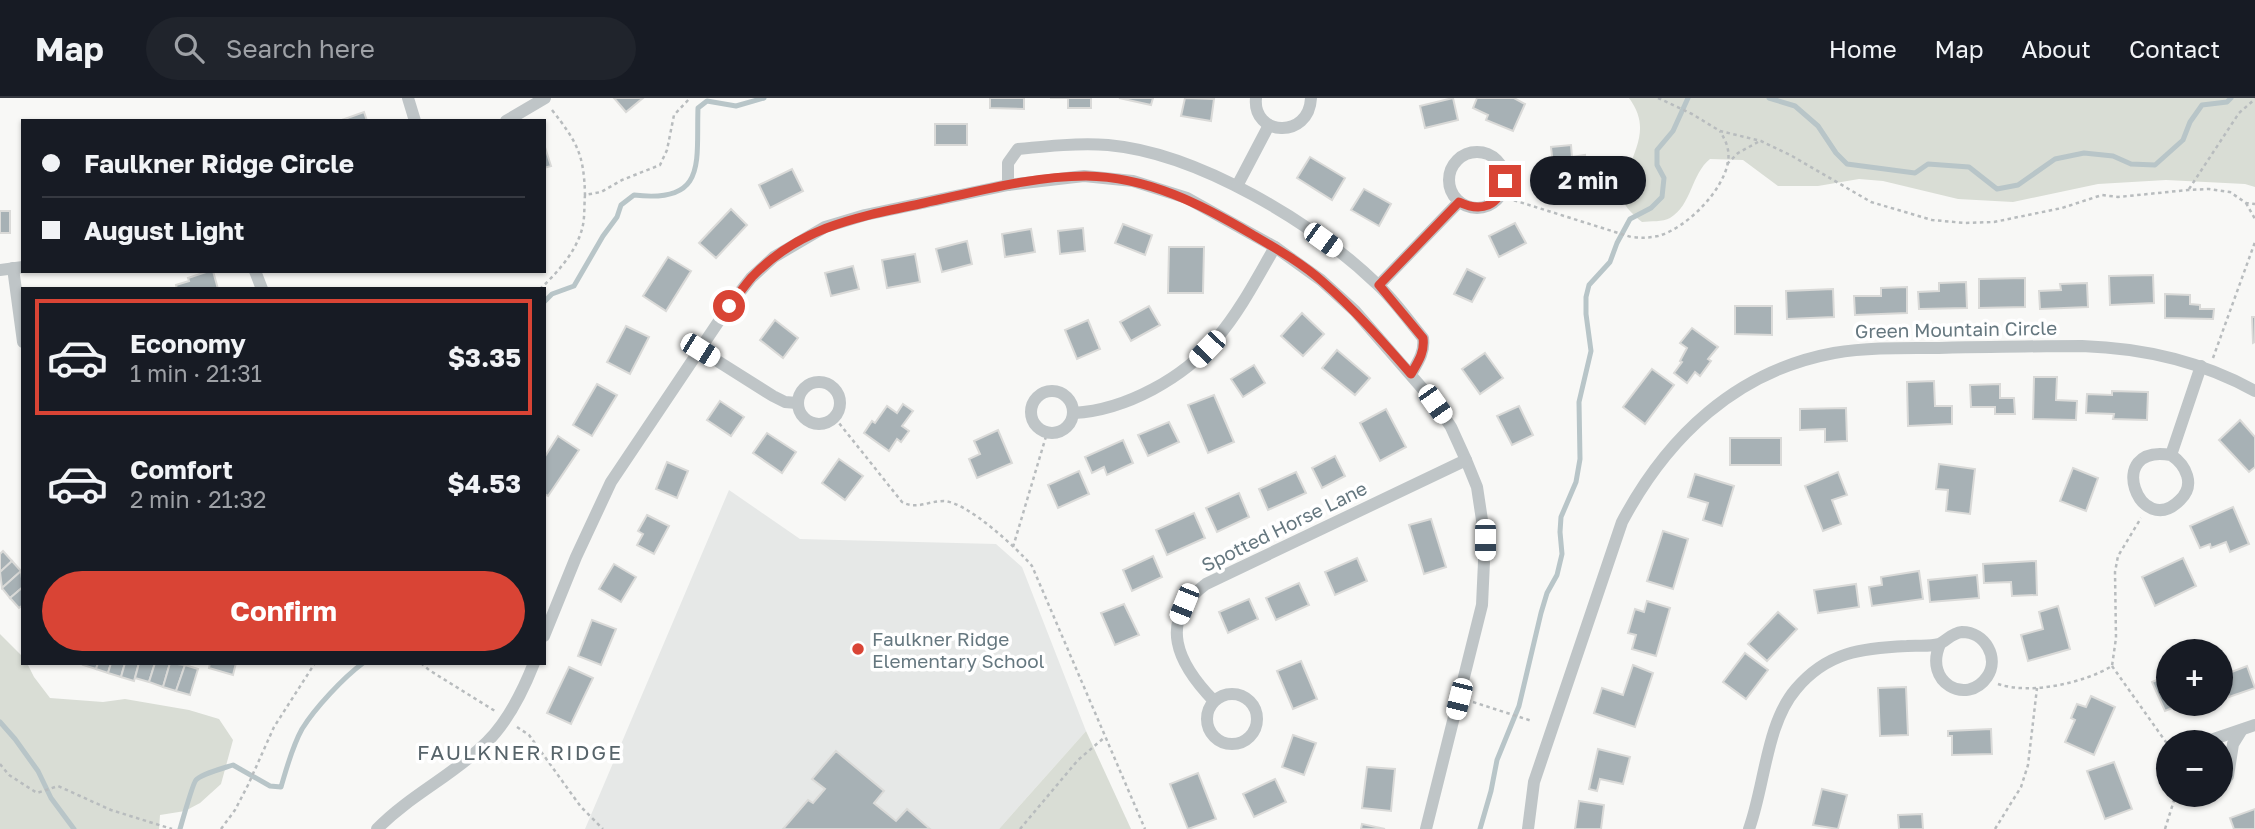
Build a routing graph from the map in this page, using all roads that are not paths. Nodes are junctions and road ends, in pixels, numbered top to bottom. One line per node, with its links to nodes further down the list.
1 (408, 98): 5 (street)
2 (1256, 98): 7 (street)
3 (1311, 98): 7 (street)
4 (544, 99): 6 (street)
5 (414, 119)
6 (509, 119)
7 (1269, 125): 9 (street)
8 (1008, 185): 9 (street); 11 (street); 15 (street)
9 (1237, 187): 13 (street)
10 (1459, 202): 10 (street); 13 (street)
11 (1275, 247): 17 (street); 20 (street)
12 (12, 268): 14 (street)
13 (1379, 285): 17 (street)
14 (21, 329)
15 (700, 350): 19 (street); 23 (street)
16 (2205, 368): 18 (street, Green Mountain Circle); 21 (street); 33 (street, Green Mountain Circle)
17 (1411, 374): 22 (street)
18 (2255, 391)
19 (797, 404): 19 (street)
20 (1074, 413): 20 (street)
21 (2171, 455): 21 (street)
22 (1466, 460): 26 (street, Spotted Horse Lane); 32 (street)
23 (546, 631)
24 (1940, 644): 24 (street); 34 (street)
25 (533, 665): 31 (street)
26 (1214, 701): 26 (street)
27 (2255, 725): 28 (street)
28 (2241, 731): 29 (street); 30 (street)
29 (2233, 733)
30 (2233, 744)
31 (377, 829)
32 (1426, 829)
33 (1528, 829)
34 (1749, 829)

